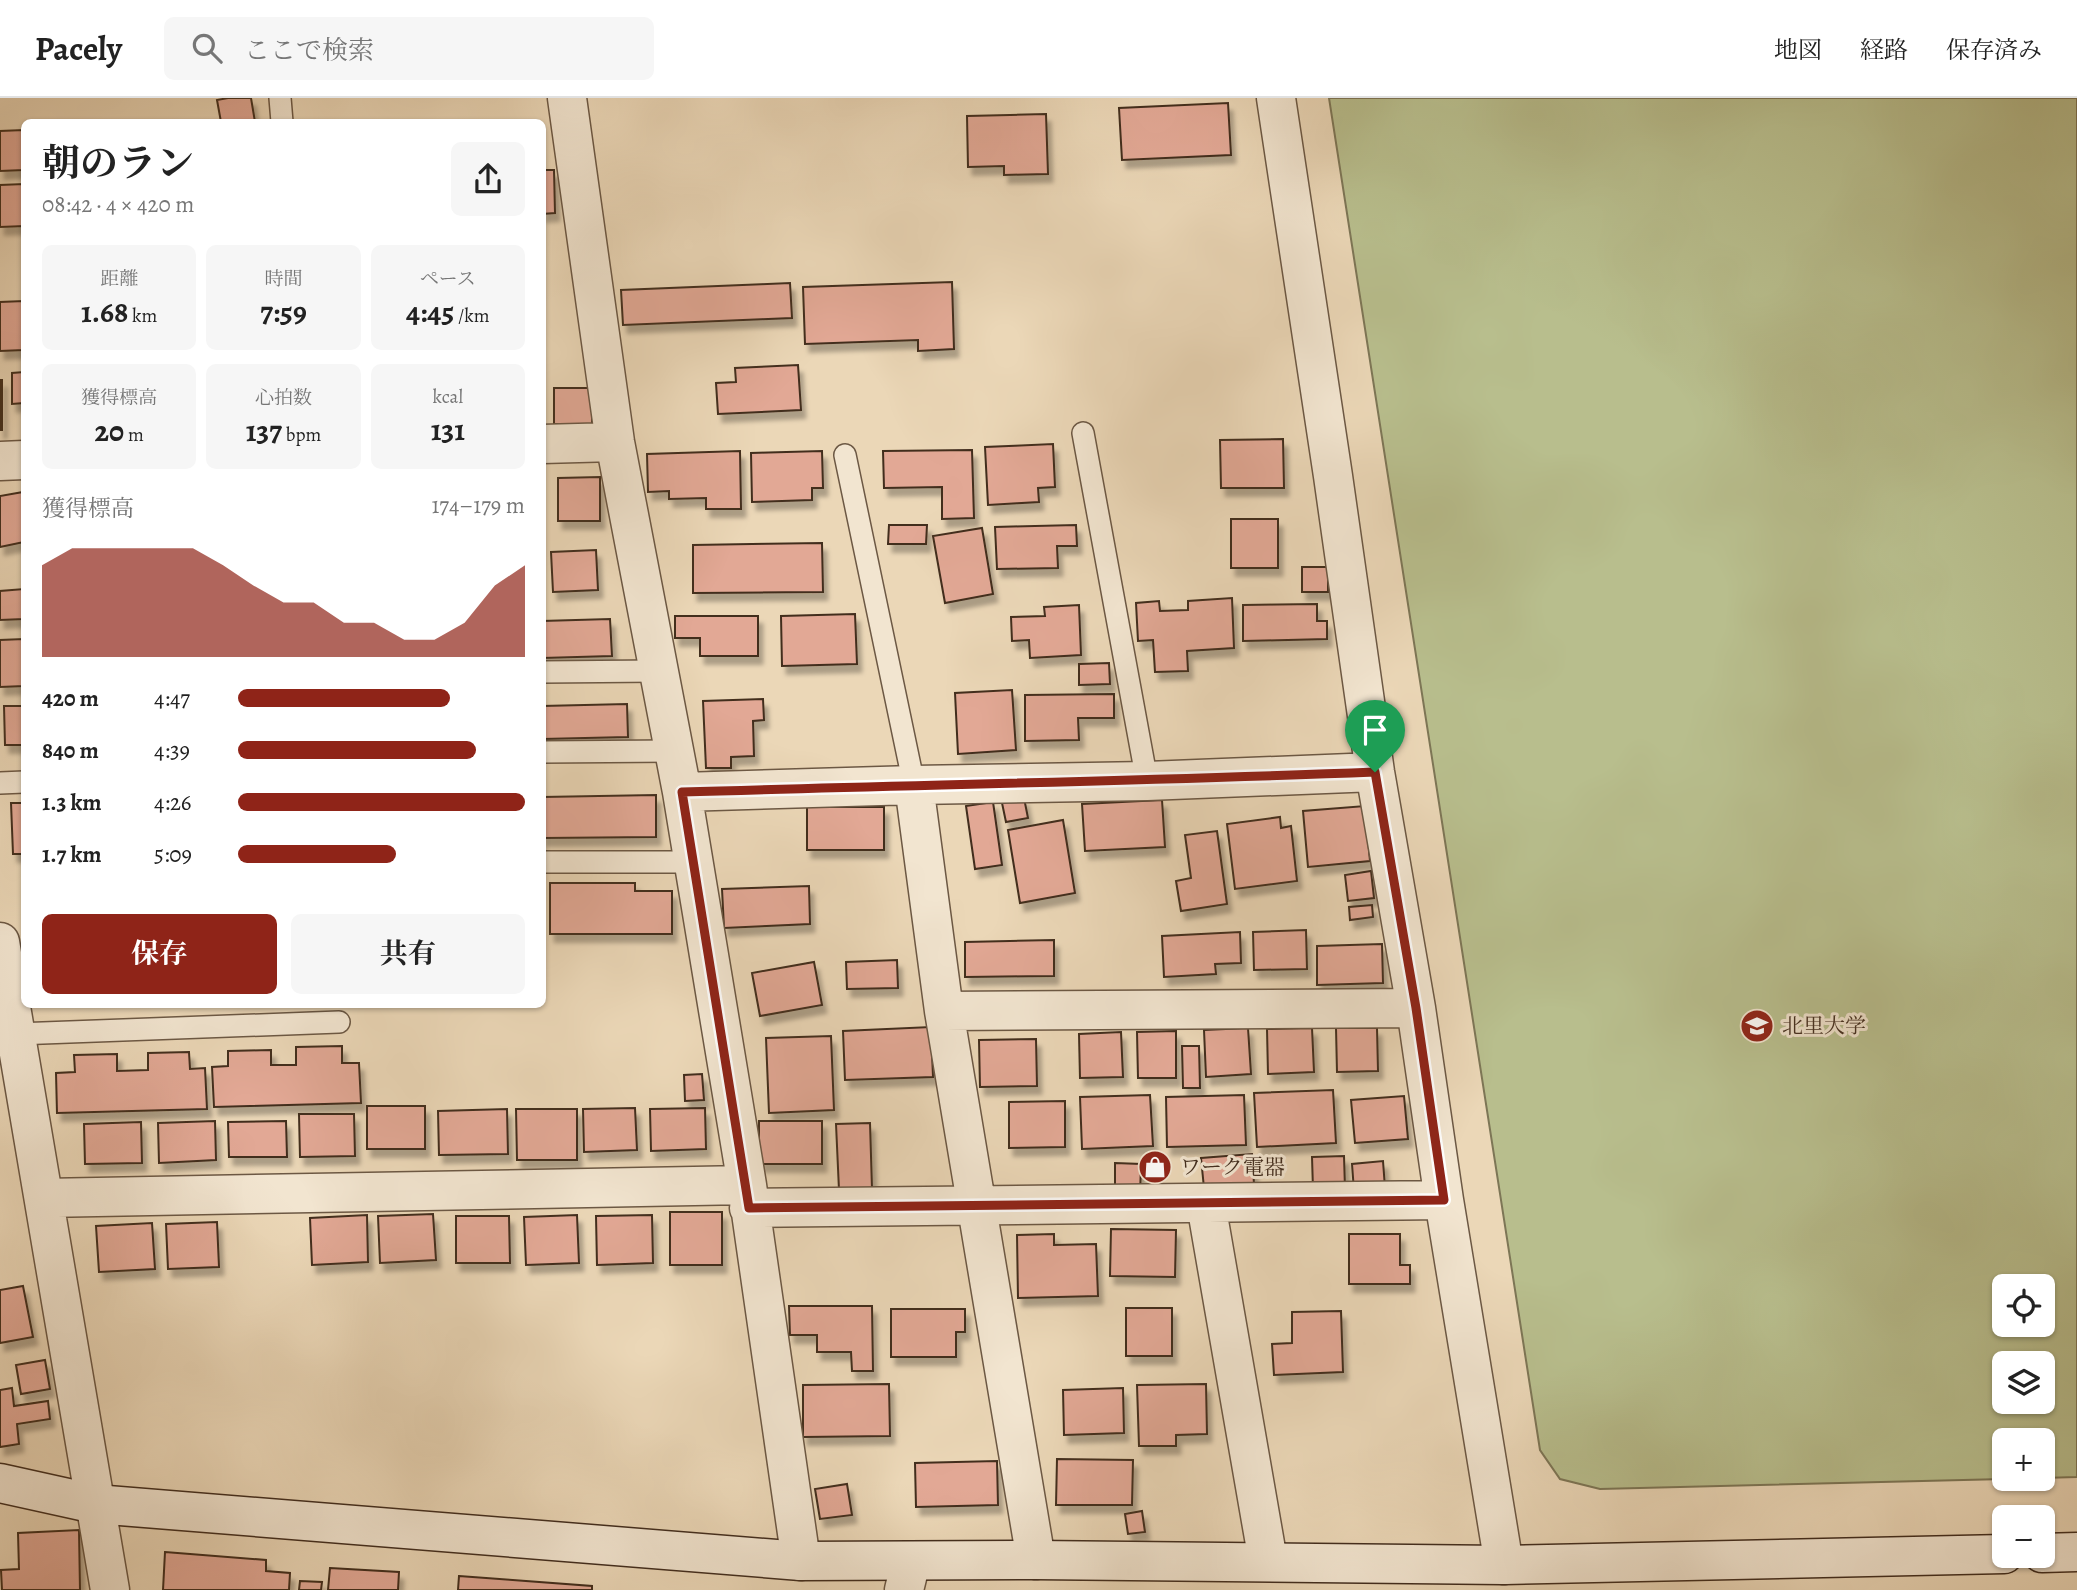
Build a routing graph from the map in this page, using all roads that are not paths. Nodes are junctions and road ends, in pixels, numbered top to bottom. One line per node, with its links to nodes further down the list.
1 (280, 98): 4 (lane)
2 (567, 98): 6 (street)
3 (1276, 98): 15 (street)
4 (282, 119)
5 (1083, 433): 16 (lane)
6 (615, 442): 7 (street); 11 (street)
7 (546, 444)
8 (845, 455): 19 (lane)
9 (21, 460): 10 (street)
10 (0, 461)
11 (658, 671): 12 (lane); 13 (street)
12 (546, 673)
13 (673, 751): 14 (lane); 20 (street)
14 (546, 752)
15 (1375, 772): 16 (street); 24 (street)
16 (1147, 781): 19 (street)
17 (21, 782): 18 (lane)
18 (0, 783)
19 (914, 785): 20 (street); 25 (street)
20 (682, 792): 22 (street)
21 (546, 862): 22 (lane)
22 (693, 862): 28 (street)
23 (0, 942): 27 (street)
24 (1416, 1008): 25 (street); 30 (street)
25 (944, 1011): 32 (street)
26 (339, 1022): 27 (lane)
27 (16, 1034): 29 (street)
28 (748, 1197): 29 (street); 32 (street); 39 (street)
29 (44, 1198): 34 (street)
30 (1444, 1200): 31 (street); 41 (street)
31 (1206, 1204): 32 (street); 40 (street)
32 (976, 1206): 38 (street)
33 (0, 1483): 34 (street)
34 (95, 1504): 39 (street); 43 (street)
35 (2077, 1552): 36 (street)
36 (2055, 1553)
37 (1992, 1554): 41 (street)
38 (1036, 1560): 40 (street); 42 (street)
39 (801, 1562): 42 (street)
40 (1268, 1562): 41 (street)
41 (1504, 1565)
42 (908, 1576)
43 (110, 1590)

